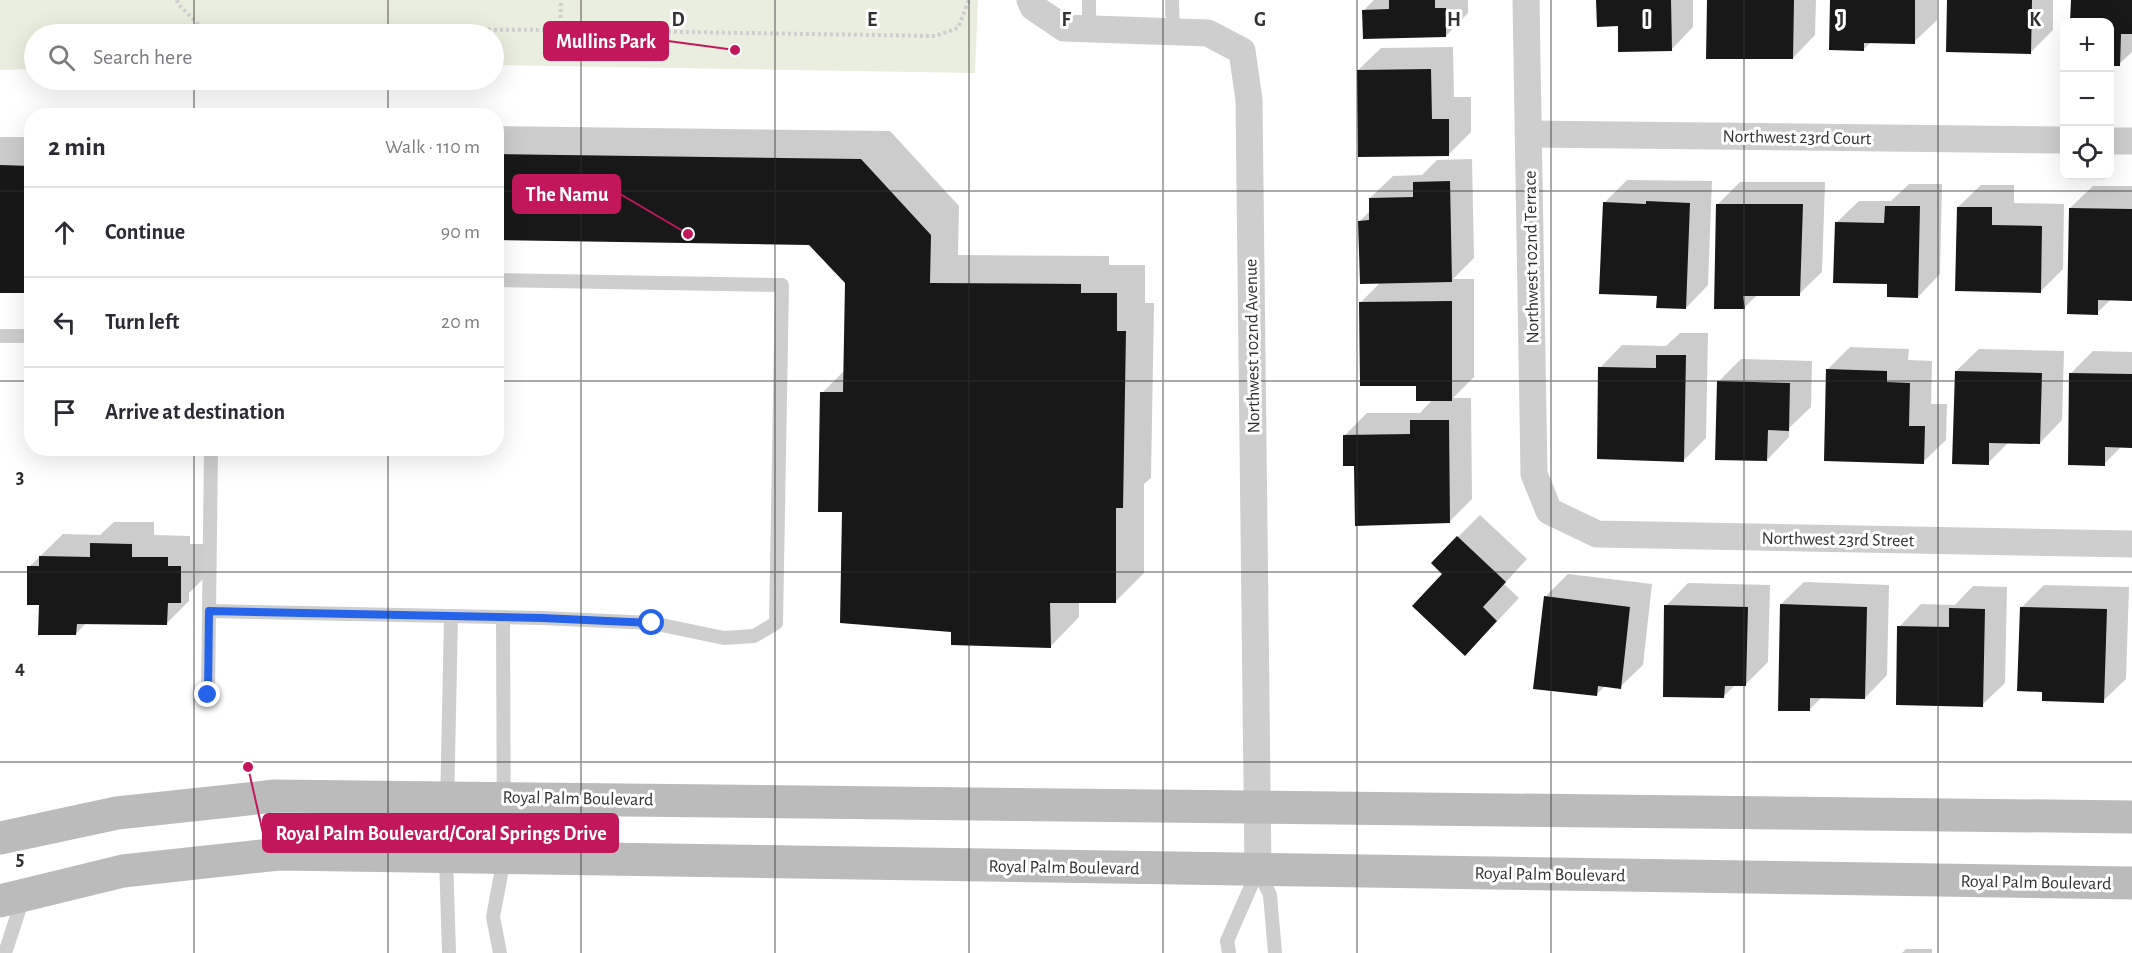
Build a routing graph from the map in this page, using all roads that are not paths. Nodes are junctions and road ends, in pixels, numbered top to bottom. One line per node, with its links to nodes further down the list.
1 (1030, 0): 5 (street, Northwest 102nd Avenue)
2 (1089, 0): 5 (lane)
3 (1172, 0): 6 (lane)
4 (1526, 0): 7 (street, Northwest 102nd Terrace)
5 (1089, 29): 6 (street, Northwest 102nd Avenue)
6 (1173, 32): 23 (street, Northwest 102nd Avenue)
7 (1529, 135): 8 (street, Northwest 23rd Court); 15 (street, Northwest 102nd Terrace)
8 (2060, 140)
9 (2114, 141): 10 (street)
10 (2132, 141)
11 (504, 280): 19 (lane)
12 (0, 336): 13 (lane)
13 (24, 336)
14 (211, 456): 17 (lane)
15 (1550, 510): 16 (street, Northwest 23rd Street)
16 (2132, 544)
17 (209, 611): 18 (lane); 20 (lane)
18 (451, 616): 19 (lane); 21 (lane)
19 (503, 617): 22 (lane)
20 (208, 695)
21 (447, 797): 22 (main road, Royal Palm Boulevard); 25 (main road, Royal Palm Boulevard); 26 (lane)
22 (503, 798): 23 (main road, Royal Palm Boulevard); 27 (lane)
23 (1257, 807): 24 (main road, Royal Palm Boulevard); 28 (street, Northwest 102nd Avenue)
24 (2132, 817)
25 (0, 838)
26 (446, 857): 27 (main road, Royal Palm Boulevard); 30 (main road, Royal Palm Boulevard); 32 (lane)
27 (504, 858): 28 (main road, Royal Palm Boulevard); 33 (lane)
28 (1258, 870): 29 (main road, Royal Palm Boulevard); 34 (lane); 35 (lane)
29 (2132, 883)
30 (12, 898): 31 (lane)
31 (5, 953)
32 (449, 953)
33 (500, 953)
34 (1229, 953)
35 (1275, 953)

